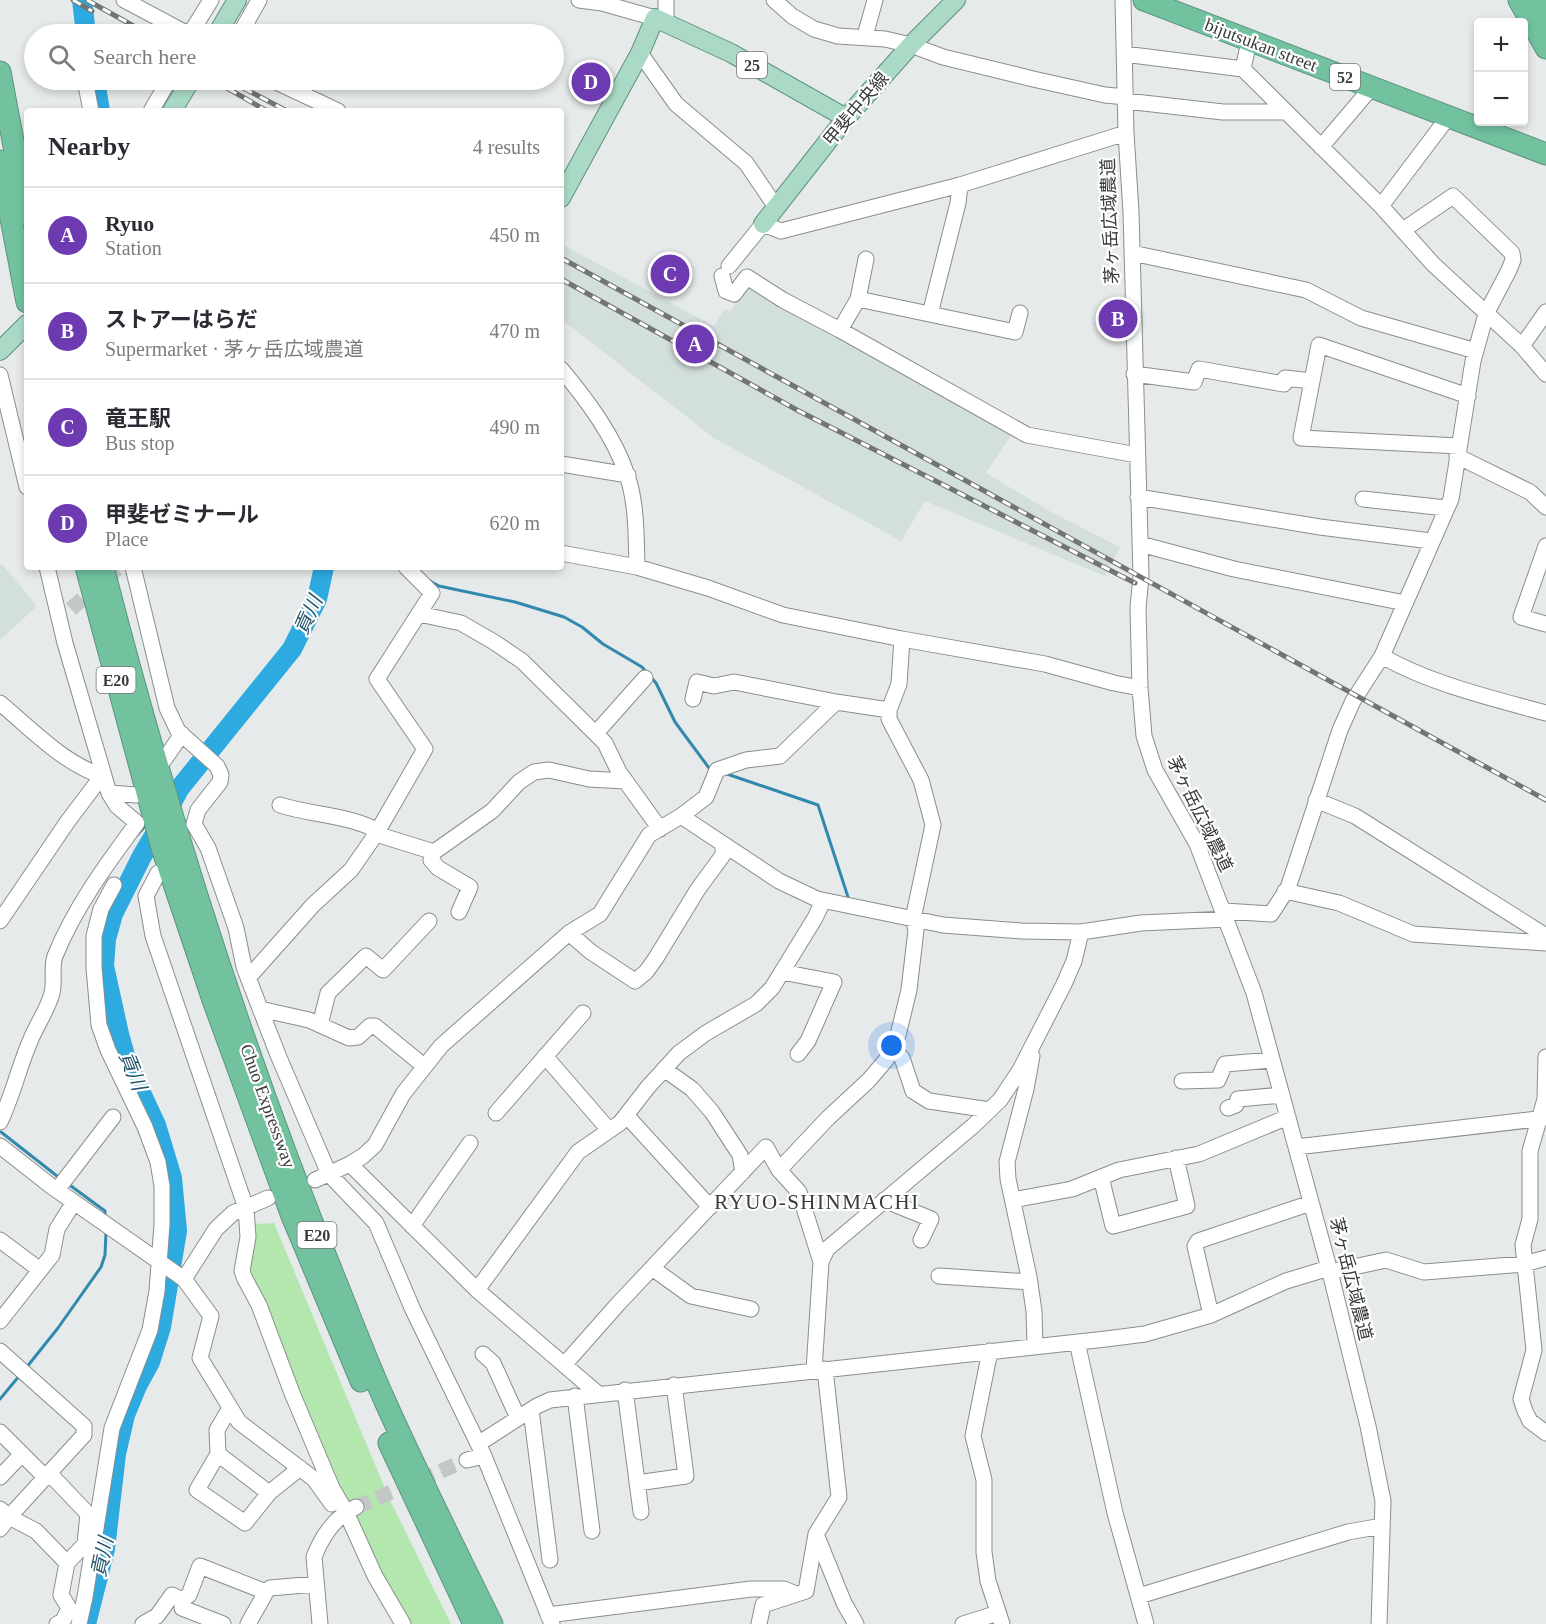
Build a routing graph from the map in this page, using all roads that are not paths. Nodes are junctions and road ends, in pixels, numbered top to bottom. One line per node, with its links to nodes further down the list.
1 (124, 0): 16 (street)
2 (211, 0): 17 (street)
3 (237, 0): 18 (main road)
4 (259, 0): 19 (street)
5 (579, 0): 15 (street)
6 (666, 0): 15 (street)
7 (774, 0): 20 (street)
8 (875, 0): 20 (street)
9 (956, 0): 22 (main road, 甲斐中央線)
10 (1123, 0): 25 (street, 茅ヶ岳広域農道)
11 (1144, 0): 21 (highway, bijutsukan street / 52)
12 (1519, 0): 23 (highway)
13 (1536, 0): 14 (highway)
14 (1546, 18)
15 (661, 20): 24 (main road); 40 (main road, 25)
16 (170, 24)
17 (195, 24)
18 (223, 24)
19 (246, 24)
20 (865, 36): 22 (street)
21 (1249, 41): 26 (street); 28 (highway, bijutsukan street / 52)
22 (911, 45): 33 (street); 40 (main road, 甲斐中央線)
23 (1546, 48)
24 (640, 53): 46 (main road); 49 (street)
25 (1124, 54): 26 (street); 33 (street, 茅ヶ岳広域農道)
26 (1244, 69): 38 (street)
27 (0, 72): 47 (highway)
28 (1372, 87): 39 (highway, bijutsukan street / 52); 42 (street)
29 (87, 90): 34 (street)
30 (163, 90): 35 (street)
31 (185, 90): 36 (main road)
32 (293, 90): 37 (street)
33 (1126, 99): 38 (street); 41 (street, 茅ヶ岳広域農道)
34 (90, 108)
35 (152, 108)
36 (174, 108)
37 (332, 108)
38 (1287, 112): 42 (street)
39 (1449, 116): 43 (highway, bijutsukan street / 52); 48 (street)
40 (846, 118): 49 (main road, 甲斐中央線)
41 (1126, 133): 45 (street); 52 (street, 茅ヶ岳広域農道)
42 (1321, 147): 48 (street)
43 (1546, 154)
44 (0, 160): 54 (highway)
45 (960, 185): 50 (street); 58 (street)
46 (564, 192)
47 (24, 199)
48 (1381, 206): 51 (street)
49 (776, 207): 50 (main road, 甲斐中央線)
50 (762, 224): 61 (street)
51 (1403, 230): 59 (street); 59 (street)
52 (1132, 253): 64 (street); 66 (street, 茅ヶ岳広域農道)
53 (866, 259): 55 (street)
54 (24, 285)
55 (858, 298): 58 (street); 61 (street)
56 (1546, 312): 62 (street)
57 (1020, 313): 58 (street)
58 (930, 314)
59 (1486, 314): 62 (street); 64 (street)
60 (24, 327): 63 (main road)
61 (840, 330): 72 (street)
62 (1522, 346): 67 (street)
63 (0, 351)
64 (1476, 351): 70 (street)
65 (564, 373): 75 (street)
66 (1134, 374): 69 (street); 72 (street, 茅ヶ岳広域農道)
67 (1546, 374)
68 (0, 375): 74 (street)
69 (1312, 381): 70 (street); 71 (street)
70 (1468, 396): 71 (street)
71 (1458, 451): 78 (street); 79 (street)
72 (1137, 455): 76 (street, 茅ヶ岳広域農道)
73 (564, 464): 75 (street)
74 (24, 475)
75 (628, 475): 84 (street)
76 (1138, 497): 80 (street); 81 (street, 茅ヶ岳広域農道)
77 (1362, 499): 79 (street)
78 (1546, 507)
79 (1446, 508): 80 (street)
80 (1431, 541): 90 (street)
81 (1140, 544): 90 (street); 96 (street, 茅ヶ岳広域農道)
82 (1546, 546): 92 (street)
83 (564, 554): 84 (street)
84 (637, 567): 93 (street)
85 (48, 570): 104 (street)
86 (87, 570): 106 (highway, Chuo Expressway / E20)
87 (105, 570): 106 (highway, Chuo Expressway / E20)
88 (134, 570): 103 (street)
89 (409, 570): 91 (street)
90 (1405, 603): 94 (street)
91 (419, 614): 102 (street); 113 (street)
92 (1546, 624)
93 (902, 639): 96 (street); 100 (street)
94 (1382, 656): 101 (street); 108 (street)
95 (645, 678): 102 (street)
96 (1140, 688): 122 (street, 茅ヶ岳広域農道)
97 (693, 699): 98 (street)
98 (836, 702): 100 (street); 110 (street)
99 (0, 703): 104 (street)
100 (889, 710): 123 (street)
101 (1546, 713)
102 (596, 733): 105 (street)
103 (182, 734): 106 (street); 112 (street)
104 (102, 776): 107 (street); 124 (street)
105 (625, 781): 111 (street); 115 (street)
106 (152, 782): 107 (street); 112 (highway, Chuo Expressway / E20); 234 (highway, Chuo Expressway / E20)
107 (109, 794): 120 (street)
108 (1316, 800): 118 (street); 128 (street)
109 (280, 805): 113 (street)
110 (681, 816): 111 (street); 114 (street)
111 (660, 829): 127 (street)
112 (185, 831): 131 (street); 235 (highway, Chuo Expressway / E20)
113 (377, 832): 115 (street); 131 (street)
114 (723, 845): 119 (street); 127 (street)
115 (434, 852): 121 (street)
116 (158, 873): 169 (street)
117 (114, 885): 120 (street)
118 (1285, 891): 122 (street); 129 (street)
119 (823, 901): 123 (street); 130 (street)
120 (91, 904): 152 (street); 176 (street)
121 (459, 912)
122 (1226, 915): 126 (street); 140 (street, 茅ヶ岳広域農道)
123 (913, 919): 126 (street); 136 (street)
124 (0, 921)
125 (429, 921): 134 (street)
126 (1082, 932): 135 (street)
127 (570, 933): 141 (street)
128 (1546, 936)
129 (1546, 943)
130 (782, 972): 137 (street); 142 (street)
131 (248, 978): 132 (street)
132 (260, 1009): 134 (street); 161 (street)
133 (583, 1013): 138 (street)
134 (321, 1025): 141 (street)
135 (1034, 1044): 146 (street); 166 (street)
136 (892, 1049): 146 (street); 159 (street)
137 (798, 1054)
138 (545, 1056): 147 (street); 153 (street)
139 (1546, 1057): 151 (street)
140 (1272, 1060): 143 (street); 144 (street, 茅ヶ岳広域農道)
141 (424, 1065): 158 (street)
142 (664, 1069): 148 (street); 160 (street)
143 (1182, 1081)
144 (1282, 1095): 145 (street); 150 (street, 茅ヶ岳広域農道)
145 (1228, 1108)
146 (990, 1110): 165 (street)
147 (496, 1113)
148 (626, 1116): 153 (street); 170 (street)
149 (113, 1117): 163 (street)
150 (1288, 1117): 156 (street, 茅ヶ岳広域農道); 157 (street)
151 (1543, 1118): 156 (street); 177 (street)
152 (0, 1122)
153 (609, 1130): 184 (street)
154 (470, 1143): 171 (street)
155 (0, 1146): 163 (street)
156 (1296, 1147): 168 (street, 茅ヶ岳広域農道)
157 (1176, 1158): 162 (street); 162 (street)
158 (350, 1164): 161 (street); 171 (street)
159 (779, 1170): 160 (street); 175 (street)
160 (743, 1172): 170 (street)
161 (322, 1177): 203 (street)
162 (1101, 1177): 166 (street)
163 (57, 1190): 167 (street)
164 (268, 1198): 169 (street)
165 (884, 1200): 173 (street); 175 (street)
166 (1013, 1200): 183 (street)
167 (74, 1202): 176 (street); 179 (street)
168 (1311, 1203): 180 (street, 茅ヶ岳広域農道); 186 (street)
169 (245, 1206): 182 (street); 212 (street)
170 (710, 1207): 178 (street)
171 (412, 1226): 184 (street)
172 (0, 1240): 179 (street)
173 (921, 1240)
174 (1546, 1258): 177 (street)
175 (821, 1262): 194 (street)
176 (159, 1263): 182 (street); 228 (street)
177 (1524, 1264): 180 (street); 202 (street)
178 (652, 1268): 185 (street); 193 (street)
179 (40, 1270): 187 (street)
180 (1329, 1270): 186 (street); 215 (street, 茅ヶ岳広域農道)
181 (939, 1276): 183 (street)
182 (184, 1279): 199 (street)
183 (1030, 1282): 189 (street)
184 (477, 1290): 193 (street)
185 (751, 1309)
186 (1211, 1315): 188 (street)
187 (0, 1321)
188 (1077, 1342): 189 (street); 223 (street)
189 (1035, 1347): 191 (street)
190 (0, 1351): 208 (street)
191 (990, 1351): 194 (street); 226 (street)
192 (483, 1354): 200 (street)
193 (564, 1365): 197 (street)
194 (820, 1369): 195 (street); 217 (street)
195 (674, 1385): 196 (street); 210 (street)
196 (625, 1390): 197 (street); 210 (street)
197 (597, 1393): 198 (street)
198 (575, 1396): 200 (street); 216 (street)
199 (230, 1408): 205 (street); 207 (street)
200 (525, 1414): 203 (street); 218 (street)
201 (0, 1432): 204 (street)
202 (1546, 1433)
203 (481, 1450): 206 (street); 225 (street)
204 (22, 1454): 208 (street); 209 (street)
205 (218, 1454): 211 (street); 211 (street)
206 (467, 1460)
207 (300, 1468): 211 (street); 212 (street)
208 (48, 1476): 214 (street); 219 (street)
209 (0, 1477)
210 (637, 1483): 213 (street)
211 (269, 1493)
212 (348, 1512): 220 (street); 233 (street)
213 (641, 1512)
214 (3, 1518): 219 (street)
215 (1382, 1526): 223 (street); 240 (street, 茅ヶ岳広域農道)
216 (592, 1531)
217 (816, 1534): 222 (street); 237 (street)
218 (550, 1560)
219 (67, 1563): 227 (street)
220 (316, 1584): 221 (street); 232 (street)
221 (266, 1592): 224 (street); 231 (street)
222 (796, 1594): 225 (street); 236 (street)
223 (1139, 1596): 239 (street)
224 (182, 1600): 229 (street); 230 (street)
225 (550, 1619)
226 (1000, 1619): 238 (street)
227 (57, 1624)
228 (79, 1624)
229 (143, 1624)
230 (223, 1624)
231 (248, 1624)
232 (320, 1624)
233 (403, 1624)
234 (474, 1624)
235 (492, 1624)
236 (759, 1624)
237 (856, 1624)
238 (963, 1624)
239 (1146, 1624)
240 (1379, 1624)

